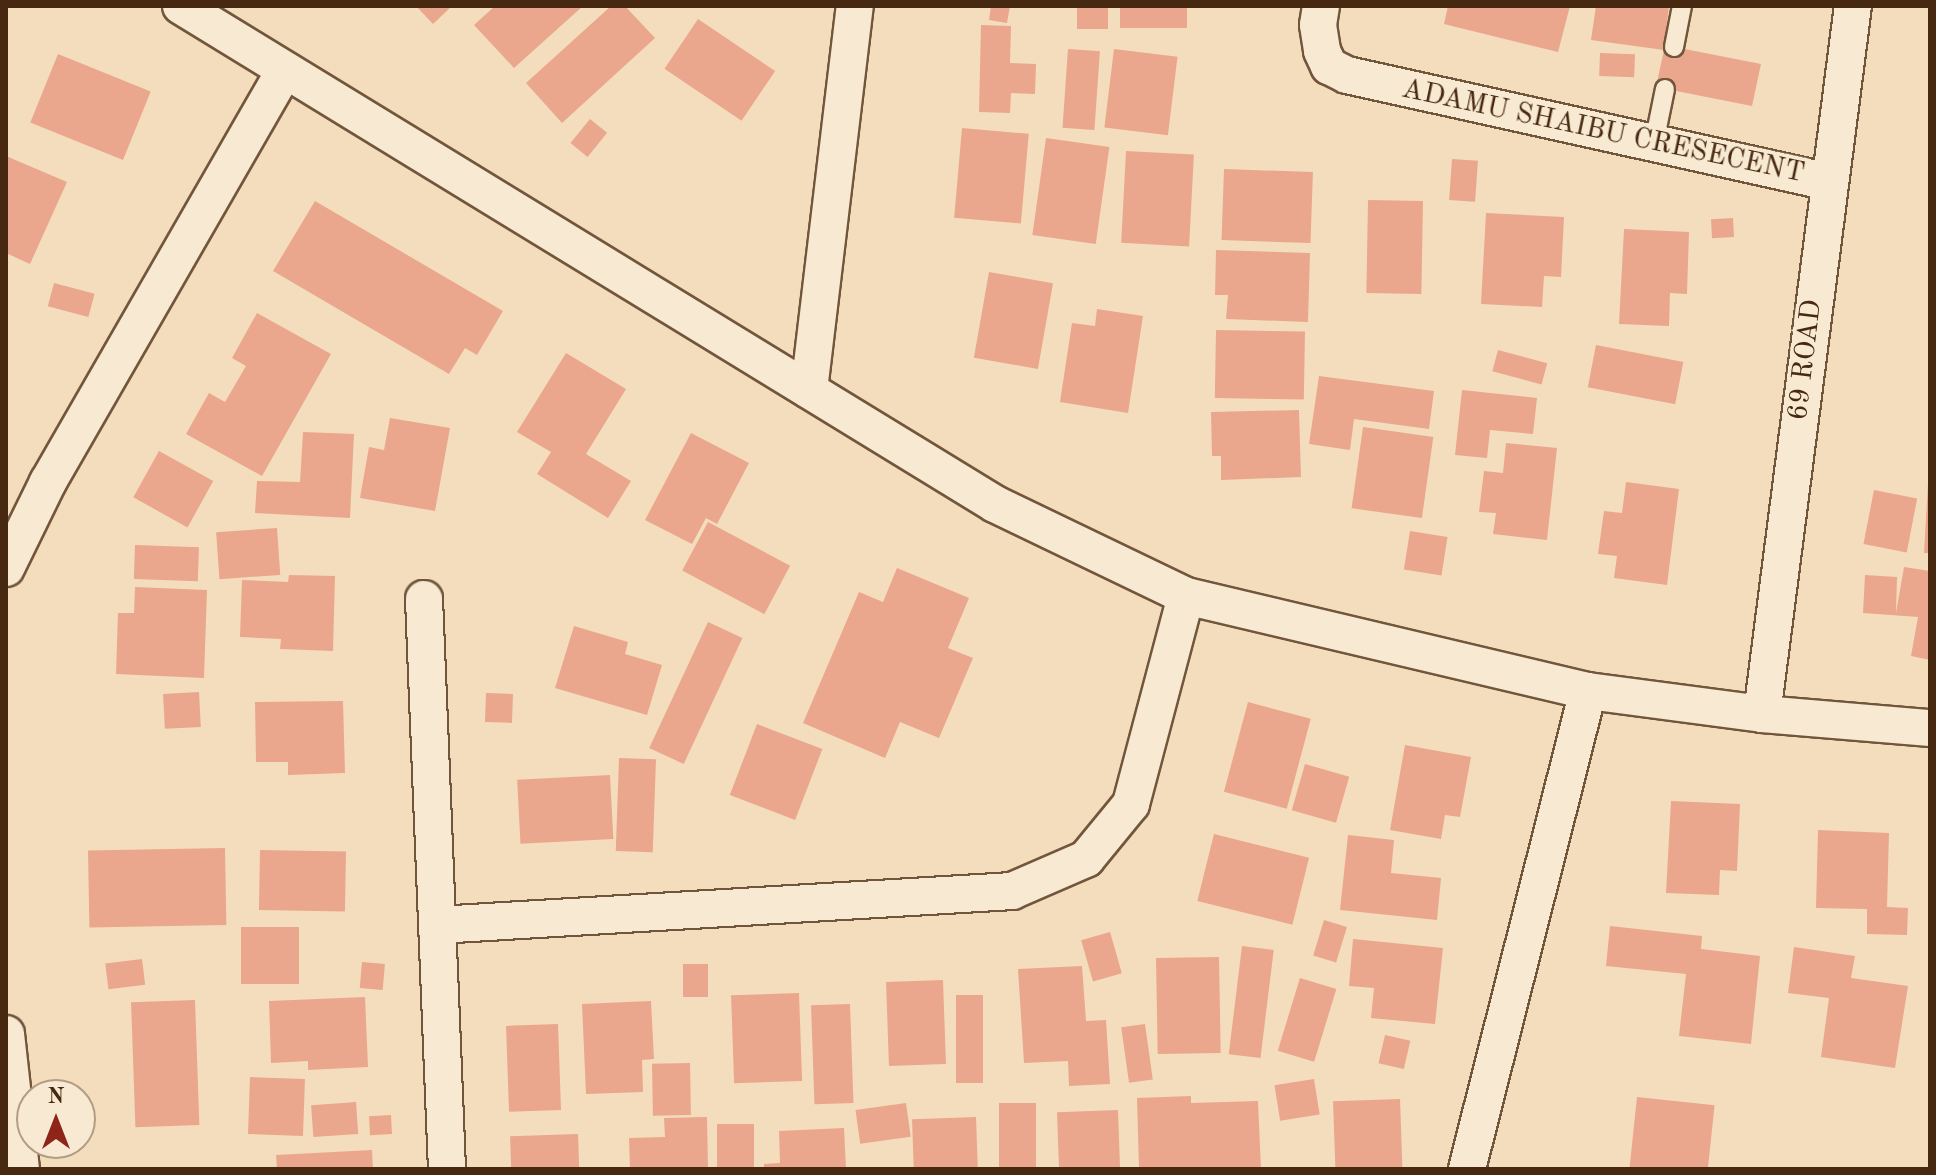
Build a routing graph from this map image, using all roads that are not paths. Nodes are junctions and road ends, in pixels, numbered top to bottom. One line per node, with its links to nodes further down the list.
1 (181, 6): 7 (street)
2 (855, 6): 11 (street)
3 (1321, 6): 9 (street, ADAMU SHAIBU CRESECENT)
4 (1682, 6): 6 (lane)
5 (1853, 6): 10 (street, 69 ROAD)
6 (1674, 47)
7 (285, 70): 11 (street); 12 (street)
8 (1665, 89): 9 (lane)
9 (1654, 143): 10 (street, ADAMU SHAIBU CRESECENT)
10 (1828, 182): 16 (street, 69 ROAD)
11 (809, 390): 13 (street)
12 (6, 568)
13 (1186, 596): 15 (street); 18 (street)
14 (424, 599): 18 (street)
15 (1588, 691): 16 (street); 22 (street)
16 (1762, 714): 17 (street)
17 (1930, 728)
18 (437, 925): 21 (street)
19 (6, 1034): 20 (street)
20 (21, 1169)
21 (447, 1169)
22 (1467, 1169)

